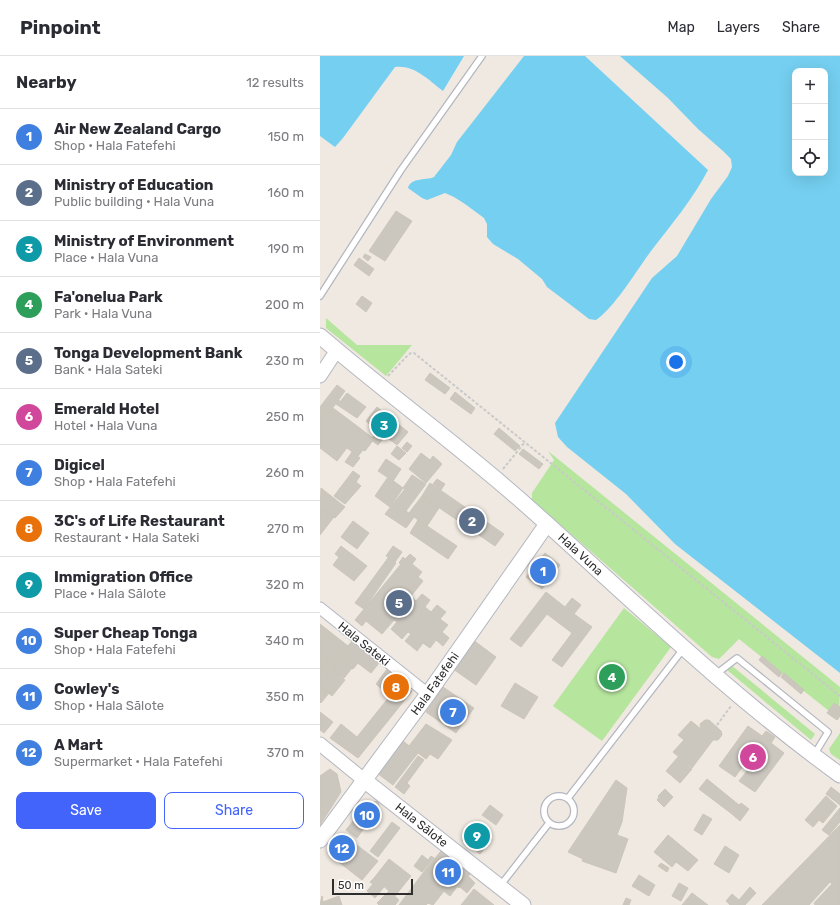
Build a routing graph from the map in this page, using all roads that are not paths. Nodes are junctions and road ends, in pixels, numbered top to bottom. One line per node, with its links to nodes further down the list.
1 (482, 56): 2 (lane)
2 (320, 296)
3 (320, 336): 4 (main road, Hala Vuna)
4 (337, 350): 5 (street); 6 (main road, Hala Vuna)
5 (320, 376)
6 (547, 524): 8 (main road, Hala Vuna); 10 (main road, Hala Fatefehi)
7 (320, 608): 10 (street, Hala Sateki)
8 (684, 648): 9 (main road, Hala Vuna); 15 (lane)
9 (715, 675): 12 (main road, Hala Vuna); 12 (lane)
10 (428, 694): 14 (main road, Hala Fatefehi)
11 (320, 744): 14 (street, Hala Sālote)
12 (814, 756): 13 (main road, Hala Vuna)
13 (840, 775)
14 (364, 780): 17 (main road, Hala Fatefehi); 18 (main road, Hala Sālote)
15 (568, 798): 16 (lane); 16 (lane)
16 (550, 823): 18 (lane)
17 (320, 840)
18 (500, 887): 19 (main road, Hala Sālote)
19 (523, 905)

